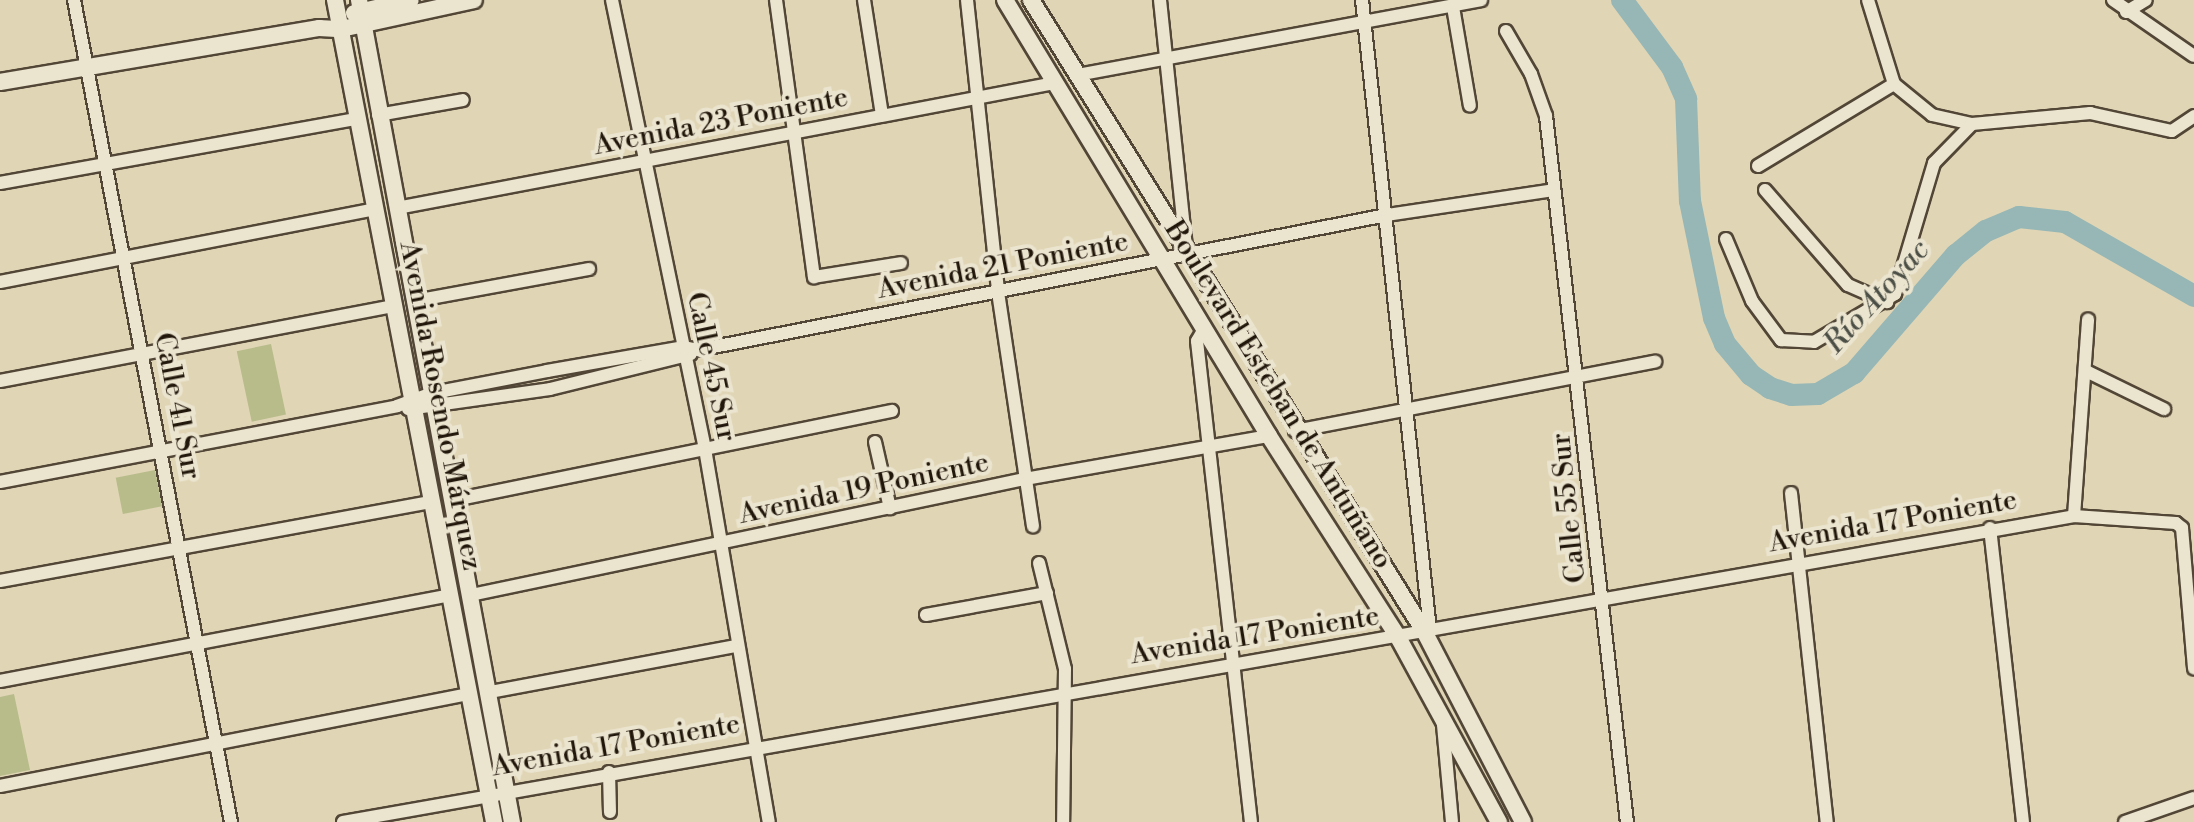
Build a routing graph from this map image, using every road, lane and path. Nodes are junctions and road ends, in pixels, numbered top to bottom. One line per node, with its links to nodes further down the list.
1 (74, 0): 25 (street, Calle 41 Sur)
2 (335, 0): 20 (main road, Avenida Rosendo Márquez)
3 (411, 0): 18 (main road)
4 (474, 0): 18 (main road)
5 (612, 0): 39 (street, Calle 45 Sur)
6 (776, 0): 38 (street)
7 (864, 0): 34 (street)
8 (967, 0): 30 (street)
9 (1005, 0): 28 (main road, Boulevard Esteban de Antuñano)
10 (1031, 0): 26 (main road, Boulevard Esteban de Antuñano)
11 (1160, 0): 24 (street)
12 (1362, 0): 21 (street)
13 (1481, 0): 17 (street)
14 (1868, 0): 29 (street)
15 (2113, 0): 19 (street)
16 (2146, 0): 19 (street)
17 (1453, 7): 21 (street); 32 (street)
18 (362, 11): 20 (main road); 33 (main road, Avenida Rosendo Márquez)
19 (2126, 12): 23 (street)
20 (340, 23): 25 (main road); 36 (main road, Avenida Rosendo Márquez)
21 (1364, 26): 24 (street); 47 (street)
22 (1506, 31): 43 (street, Calle 55 Sur)
23 (2194, 56)
24 (1166, 60): 26 (street); 49 (street)
25 (86, 64): 27 (main road); 40 (street, Calle 41 Sur)
26 (1077, 75): 49 (main road, Boulevard Esteban de Antuñano)
27 (0, 82)
28 (1055, 83): 30 (street, Avenida 23 Poniente); 51 (main road, Boulevard Esteban de Antuñano)
29 (1894, 84): 37 (street); 41 (street)
30 (975, 98): 34 (street, Avenida 23 Poniente); 55 (street)
31 (463, 100): 33 (street)
32 (1470, 106)
33 (378, 115): 45 (main road, Avenida Rosendo Márquez)
34 (882, 115): 38 (street, Avenida 23 Poniente)
35 (2194, 116): 37 (street)
36 (356, 119): 40 (street); 46 (main road, Avenida Rosendo Márquez)
37 (1972, 124): 57 (street)
38 (792, 132): 39 (street, Avenida 23 Poniente); 52 (street)
39 (643, 162): 45 (street, Avenida 23 Poniente); 61 (street, Calle 45 Sur)
40 (105, 163): 42 (street); 50 (street, Calle 41 Sur)
41 (1758, 166)
42 (0, 183)
43 (1554, 190): 47 (street, Avenida 21 Poniente); 65 (street, Calle 55 Sur)
44 (1765, 190): 57 (street)
45 (397, 208): 56 (main road, Avenida Rosendo Márquez)
46 (375, 209): 50 (street); 58 (main road, Avenida Rosendo Márquez)
47 (1387, 215): 49 (street, Avenida 21 Poniente); 69 (street)
48 (1726, 239): 57 (street)
49 (1187, 253): 51 (street, Avenida 21 Poniente); 72 (main road, Boulevard Esteban de Antuñano)
50 (123, 258): 54 (street); 62 (street, Calle 41 Sur)
51 (1161, 258): 55 (street, Avenida 21 Poniente); 60 (main road, Boulevard Esteban de Antuñano)
52 (901, 263)
53 (589, 269): 56 (street)
54 (0, 282)
55 (998, 292): 61 (street, Avenida 21 Poniente); 78 (street)
56 (414, 301): 67 (main road, Avenida Rosendo Márquez)
57 (1887, 302)
58 (394, 306): 62 (street); 68 (main road, Avenida Rosendo Márquez)
59 (2088, 319): 64 (street)
60 (1204, 329): 73 (main road, Boulevard Esteban de Antuñano); 75 (street)
61 (684, 352): 67 (street, Avenida 21 Poniente); 76 (street, Calle 45 Sur)
62 (142, 354): 66 (street); 77 (street, Calle 41 Sur)
63 (1655, 362): 65 (street)
64 (2086, 371): 70 (street); 84 (street)
65 (1579, 374): 69 (street); 95 (street, Calle 55 Sur)
66 (0, 381)
67 (434, 400): 68 (street, Avenida 21 Poniente); 81 (main road, Avenida Rosendo Márquez)
68 (407, 405): 77 (street, Avenida 21 Poniente); 82 (main road, Avenida Rosendo Márquez)
69 (1407, 409): 72 (street); 97 (street)
70 (2164, 409)
71 (892, 411): 76 (street)
72 (1295, 431): 97 (main road, Boulevard Esteban de Antuñano)
73 (1269, 436): 75 (street, Avenida 19 Poniente); 98 (main road, Boulevard Esteban de Antuñano)
74 (875, 442): 83 (street)
75 (1211, 448): 78 (street, Avenida 19 Poniente); 101 (street)
76 (705, 449): 81 (street); 87 (street, Calle 45 Sur)
77 (160, 451): 79 (street, Avenida 21 Poniente); 88 (street, Calle 41 Sur)
78 (1025, 479): 83 (street, Avenida 19 Poniente); 85 (street)
79 (0, 482)
80 (1791, 493): 89 (street)
81 (454, 500): 94 (main road, Avenida Rosendo Márquez)
82 (432, 502): 88 (street); 93 (main road, Avenida Rosendo Márquez)
83 (890, 508): 87 (street, Avenida 19 Poniente)
84 (2074, 516): 86 (street, Avenida 17 Poniente); 102 (street, Avenida 17 Poniente)
85 (1033, 526)
86 (1990, 528): 89 (street, Avenida 17 Poniente); 128 (street)
87 (722, 545): 94 (street, Avenida 19 Poniente); 100 (street, Calle 45 Sur)
88 (179, 546): 91 (street); 99 (street, Calle 41 Sur)
89 (1798, 562): 95 (street, Avenida 17 Poniente); 127 (street)
90 (1039, 563): 92 (street)
91 (0, 581)
92 (1047, 593): 96 (street); 105 (street)
93 (449, 595): 99 (street); 106 (main road, Avenida Rosendo Márquez)
94 (471, 595): 104 (main road, Avenida Rosendo Márquez)
95 (1603, 597): 97 (street, Avenida 17 Poniente); 126 (street, Calle 55 Sur)
96 (926, 615)
97 (1427, 631): 98 (street, Avenida 17 Poniente); 125 (main road, Boulevard Esteban de Antuñano)
98 (1398, 637): 101 (street, Avenida 17 Poniente); 107 (main road, Boulevard Esteban de Antuñano)
99 (199, 643): 103 (street); 108 (street, Calle 41 Sur)
100 (736, 646): 104 (street); 109 (street, Calle 45 Sur)
101 (1237, 661): 105 (street, Avenida 17 Poniente); 122 (street)
102 (2194, 668)
103 (0, 681)
104 (490, 692): 112 (main road, Avenida Rosendo Márquez)
105 (1065, 693): 109 (street, Avenida 17 Poniente); 121 (street)
106 (469, 694): 108 (street); 113 (main road, Avenida Rosendo Márquez)
107 (1443, 722): 123 (street); 124 (main road, Boulevard Esteban de Antuñano)
108 (216, 745): 111 (street); 116 (street, Calle 41 Sur)
109 (754, 746): 110 (street, Avenida 17 Poniente); 120 (street, Calle 45 Sur)
110 (609, 772): 112 (street, Avenida 17 Poniente); 115 (street)
111 (0, 786)
112 (507, 789): 113 (street, Avenida 17 Poniente); 119 (main road, Avenida Rosendo Márquez)
113 (488, 793): 117 (street, Avenida 17 Poniente); 118 (main road, Avenida Rosendo Márquez)
114 (2194, 798): 129 (street)
115 (610, 812)
116 (231, 822)
117 (343, 822)
118 (494, 822)
119 (512, 822)
120 (769, 822)
121 (1063, 822)
122 (1251, 822)
123 (1452, 822)
124 (1499, 822)
125 (1523, 822)
126 (1627, 822)
127 (1827, 822)
128 (2023, 822)
129 (2125, 822)

